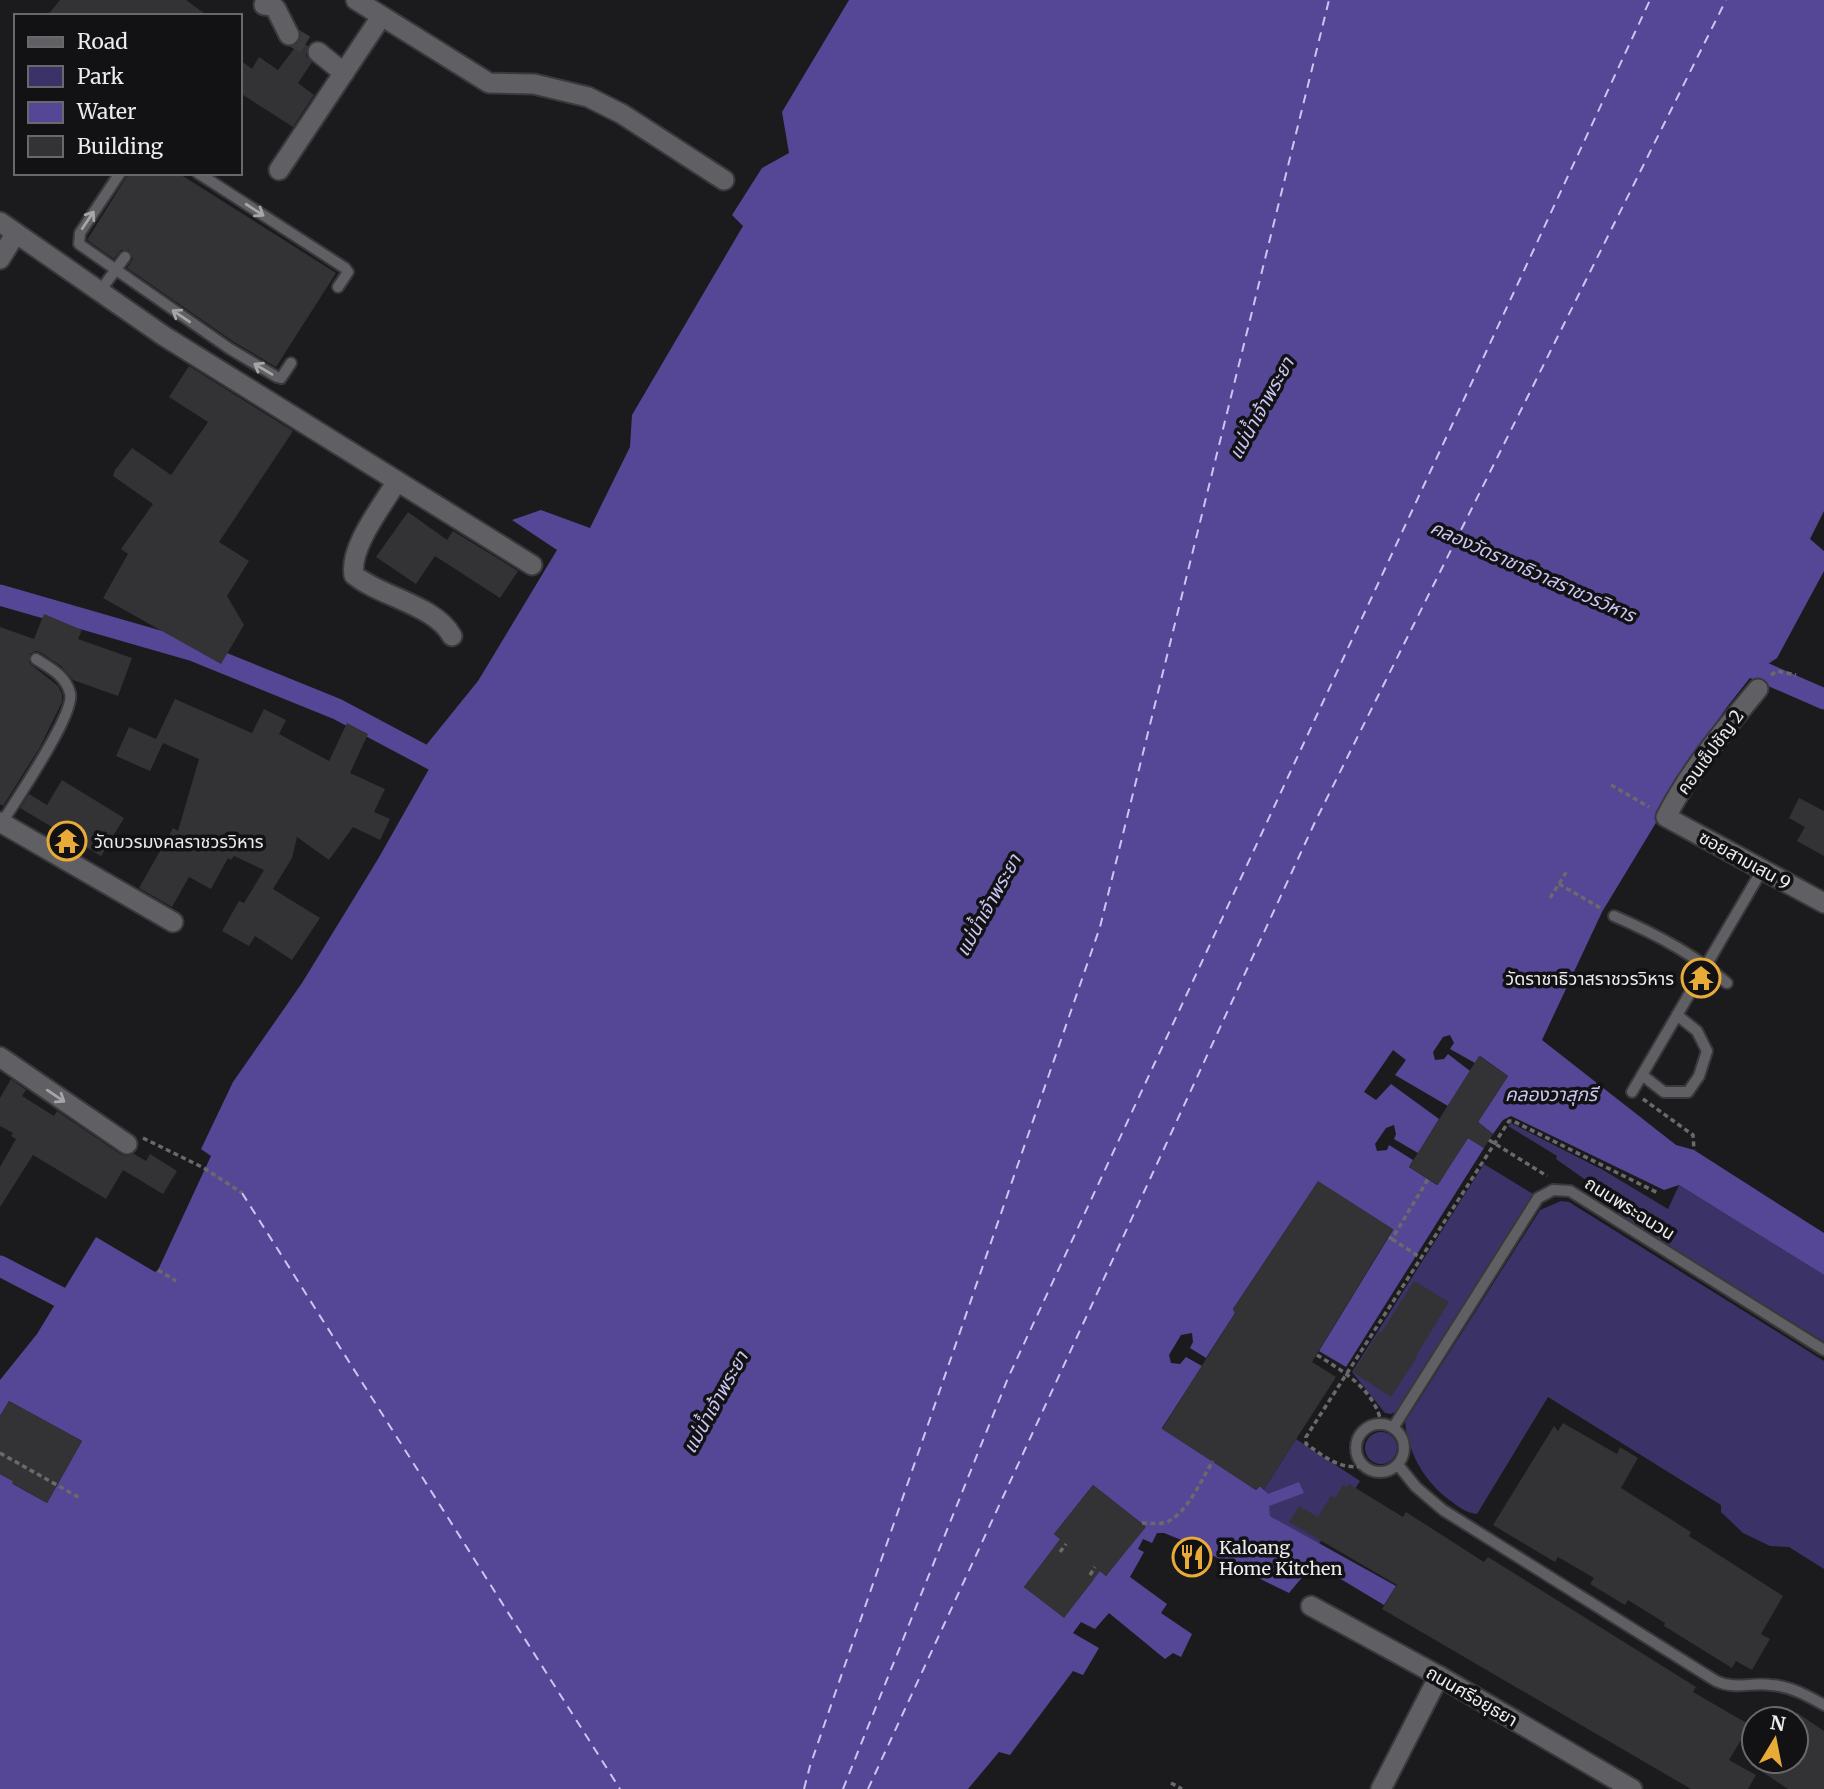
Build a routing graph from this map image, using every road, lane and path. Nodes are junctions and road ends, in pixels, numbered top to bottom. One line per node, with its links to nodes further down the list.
1 (356, 0): 3 (street)
2 (264, 5): 4 (street)
3 (382, 17): 6 (street); 10 (street)
4 (289, 35)
5 (318, 52): 6 (street)
6 (344, 73): 7 (street)
7 (279, 170)
8 (119, 175): 14 (lane, one-way to 8)
9 (201, 175): 16 (lane, one-way to 16)
10 (724, 180)
11 (8, 227): 13 (street); 17 (street)
12 (125, 257): 14 (lane)
13 (0, 258)
14 (115, 270): 15 (lane); 17 (lane)
15 (132, 283): 18 (lane); 19 (lane, one-way to 15)
16 (338, 287)
17 (100, 291): 18 (street)
18 (117, 303): 20 (street)
19 (290, 363)
20 (397, 481): 21 (street); 22 (street)
21 (532, 565)
22 (452, 636)
23 (36, 659): 27 (lane)
24 (1758, 689): 26 (street, คอนเซ็ปชัญ 2)
25 (1612, 785): 26 (path)
26 (1666, 817): 28 (street, ซอยสามเสน 9)
27 (1, 822): 34 (street)
28 (1762, 870): 32 (street, ซอยสามเสน 9); 35 (lane)
29 (1567, 871): 30 (path)
30 (1559, 884): 31 (path); 33 (path)
31 (1550, 898)
32 (1824, 903)
33 (1614, 916): 35 (lane)
34 (173, 922)
35 (1706, 965): 36 (lane); 37 (lane)
36 (1727, 983)
37 (1677, 1015): 39 (lane); 39 (lane)
38 (0, 1058): 43 (street, one-way to 43)
39 (1642, 1075): 40 (lane)
40 (1632, 1092): 44 (path)
41 (1489, 1140): 42 (path)
42 (1494, 1143): 46 (path); 48 (path); 49 (path)
43 (127, 1144): 47 (path)
44 (1694, 1150)
45 (1428, 1179): 49 (path)
46 (1558, 1189): 52 (lane, ถนนพระฉนวน); 55 (lane, ถนนพระฉนวน)
47 (242, 1193)
48 (1658, 1193)
49 (1420, 1257): 54 (path)
50 (158, 1270): 51 (path)
51 (176, 1281)
52 (1824, 1350)
53 (1317, 1355): 54 (path)
54 (1346, 1374): 55 (path); 58 (path)
55 (1387, 1426): 58 (lane); 59 (lane)
56 (0, 1452): 60 (path)
57 (1213, 1461): 61 (path)
58 (1362, 1465): 59 (lane)
59 (1398, 1465): 68 (lane)
60 (80, 1498)
61 (1142, 1523)
62 (1066, 1544): 63 (path)
63 (1060, 1552)
64 (1095, 1567): 65 (path)
65 (1090, 1575)
66 (1311, 1606): 67 (street, ถนนศรีอยุธยา)
67 (1439, 1676): 71 (street); 72 (street, ถนนศรีอยุธยา)
68 (1824, 1705)
69 (1171, 1783): 70 (path)
70 (1182, 1789)
71 (1381, 1789)
72 (1632, 1789)

